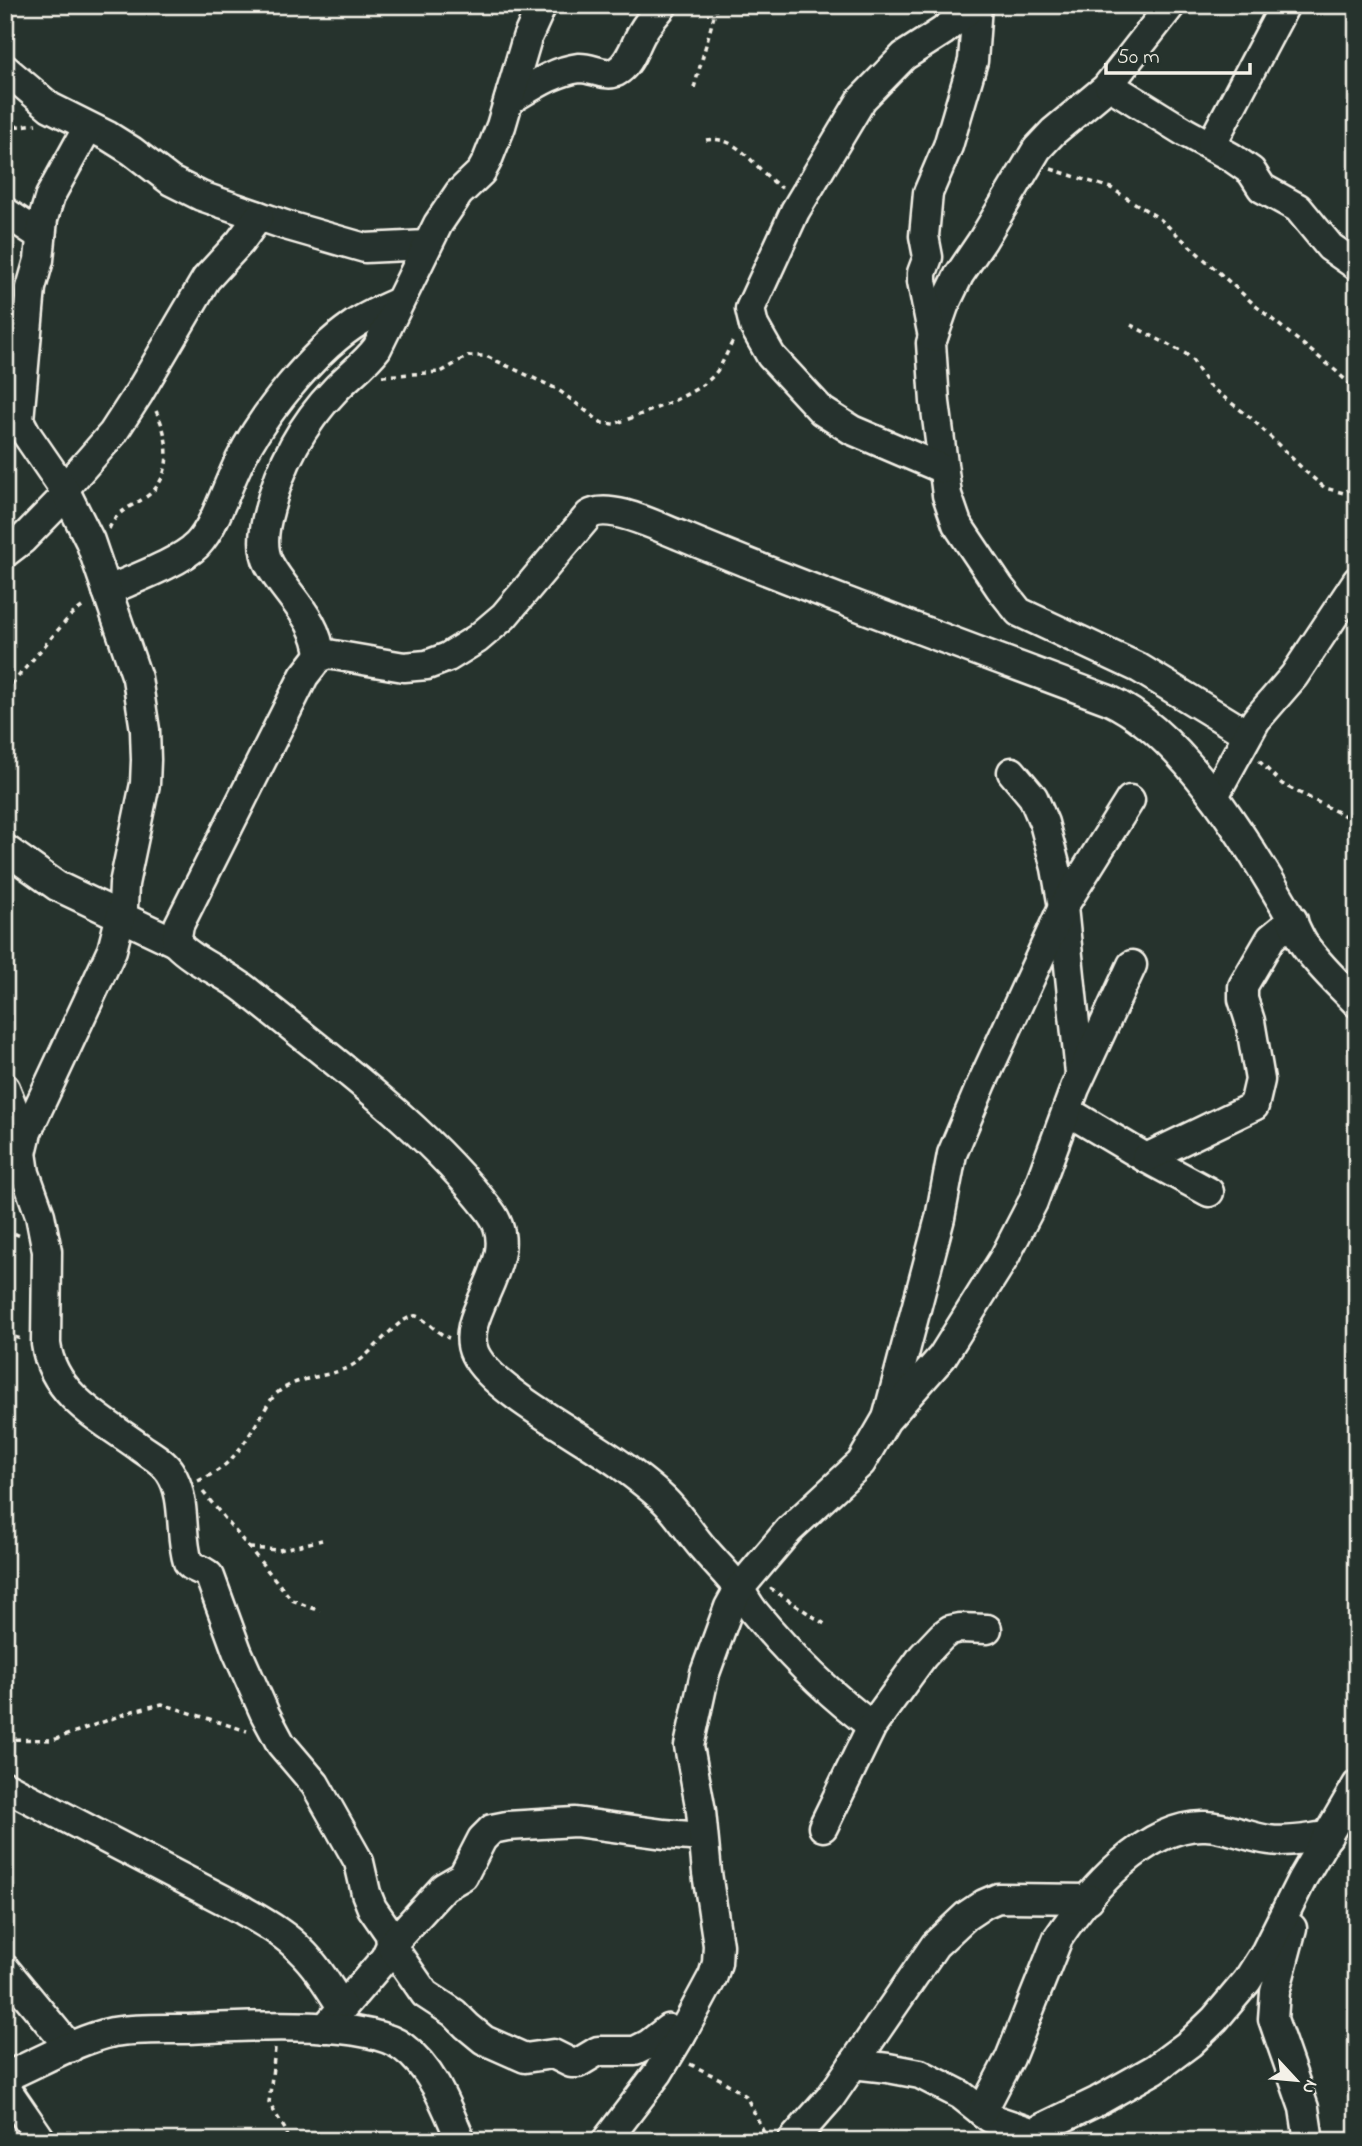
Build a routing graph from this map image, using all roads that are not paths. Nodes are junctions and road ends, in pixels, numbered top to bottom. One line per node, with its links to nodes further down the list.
1 (542, 5): 8 (street)
2 (663, 5): 8 (street)
3 (976, 5): 17 (street); 19 (street)
4 (1171, 5): 7 (street)
5 (1284, 5): 10 (street)
6 (5, 69): 9 (street)
7 (1109, 85): 10 (street); 17 (street)
8 (509, 100): 14 (street)
9 (88, 127): 12 (street); 13 (street)
10 (1211, 145): 15 (street)
11 (5, 212): 13 (street)
12 (259, 216): 14 (street); 20 (street)
13 (41, 236): 18 (street)
14 (426, 245): 16 (street)
15 (1357, 266)
16 (399, 302): 22 (street); 24 (street)
17 (933, 337): 19 (street)
18 (12, 413): 20 (street)
19 (943, 469): 25 (street)
20 (65, 491): 21 (street); 22 (street)
21 (5, 553)
22 (103, 581): 31 (street)
23 (1357, 581): 25 (street)
24 (320, 656): 27 (street); 33 (street)
25 (1245, 738): 27 (street)
26 (1012, 772): 30 (street)
27 (1214, 796): 32 (street)
28 (1130, 800): 30 (street)
29 (5, 849): 31 (street)
30 (1063, 907): 36 (street); 42 (street)
31 (121, 916): 33 (street); 39 (street)
32 (1293, 920): 35 (street); 40 (street)
33 (177, 943): 43 (street)
34 (1132, 965): 36 (street)
35 (1357, 1003)
36 (1081, 1076): 38 (street)
37 (5, 1088): 39 (street)
38 (1067, 1111): 40 (street); 42 (street)
39 (23, 1149): 53 (street)
40 (1146, 1158): 41 (street)
41 (1209, 1192)
42 (886, 1420): 43 (street)
43 (744, 1582): 45 (street); 50 (street)
44 (986, 1629): 45 (street)
45 (872, 1726): 48 (street)
46 (1357, 1785): 49 (street)
47 (5, 1786): 55 (street)
48 (823, 1827)
49 (1328, 1836): 51 (street); 52 (street)
50 (703, 1837): 53 (street); 56 (street)
51 (1302, 1879): 62 (street); 67 (street)
52 (1089, 1899): 58 (street); 61 (street)
53 (391, 1945): 55 (street); 56 (street)
54 (5, 1969): 57 (street)
55 (334, 2018): 57 (street); 64 (street)
56 (676, 2044): 65 (street)
57 (70, 2048): 59 (street)
58 (853, 2064): 61 (street); 66 (street)
59 (5, 2077)
60 (5, 2087): 63 (street)
61 (982, 2112): 62 (street)
62 (1029, 2137)
63 (42, 2141)
64 (461, 2141)
65 (606, 2141)
66 (792, 2141)
67 (1309, 2141)

